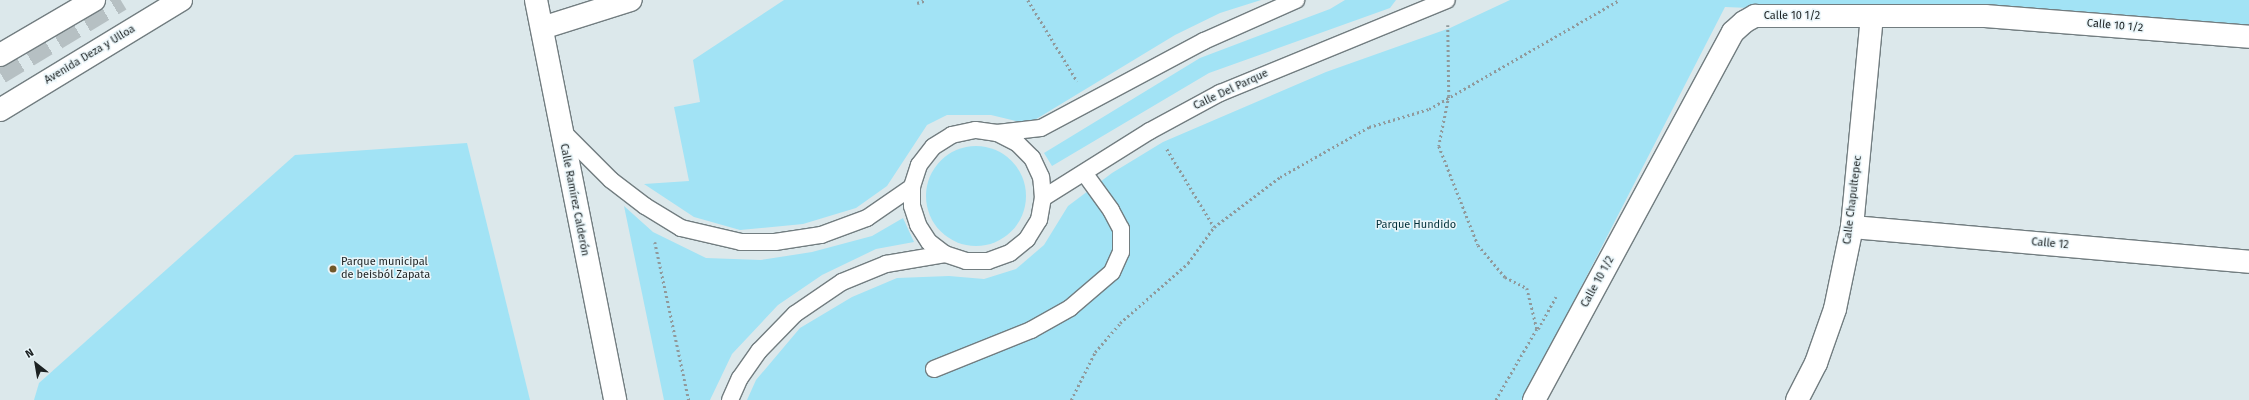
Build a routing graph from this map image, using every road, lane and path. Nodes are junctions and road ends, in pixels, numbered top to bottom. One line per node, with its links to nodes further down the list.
1 (94, 0): 15 (street)
2 (180, 0): 18 (street, Avenida Deza y Ulloa)
3 (536, 0): 13 (street, Calle Ramírez Calderón)
4 (631, 0): 13 (street)
5 (926, 0): 10 (path)
6 (1028, 0): 17 (path)
7 (1296, 0): 17 (lane)
8 (1447, 0): 11 (lane, Calle Del Parque)
9 (1619, 0): 16 (path)
10 (916, 2)
11 (1428, 4): 16 (path); 20 (lane, Calle Del Parque)
12 (1872, 17): 14 (street, Calle 10 1/2); 26 (street, Calle Chapultepec); 36 (street, Calle 10 1/2)
13 (542, 28): 19 (street, Calle Ramírez Calderón)
14 (2249, 37)
15 (0, 55)
16 (1449, 96): 25 (path); 35 (path)
17 (1092, 102): 21 (lane)
18 (0, 110)
19 (560, 128): 23 (lane); 31 (street, Calle Ramírez Calderón)
20 (1150, 131): 22 (lane, Calle Del Parque); 25 (path)
21 (998, 133): 23 (lane); 24 (lane)
22 (1085, 174): 24 (lane, Calle Del Parque); 30 (lane)
23 (912, 187): 28 (lane)
24 (1043, 198): 28 (lane)
25 (1214, 227): 34 (path)
26 (1852, 227): 29 (street, Calle 12); 37 (street, Calle Chapultepec)
27 (655, 240): 32 (path)
28 (945, 254): 33 (lane)
29 (2249, 262)
30 (934, 369)
31 (614, 400)
32 (689, 400)
33 (730, 400)
34 (1070, 400)
35 (1496, 400)
36 (1534, 400)
37 (1797, 400)

